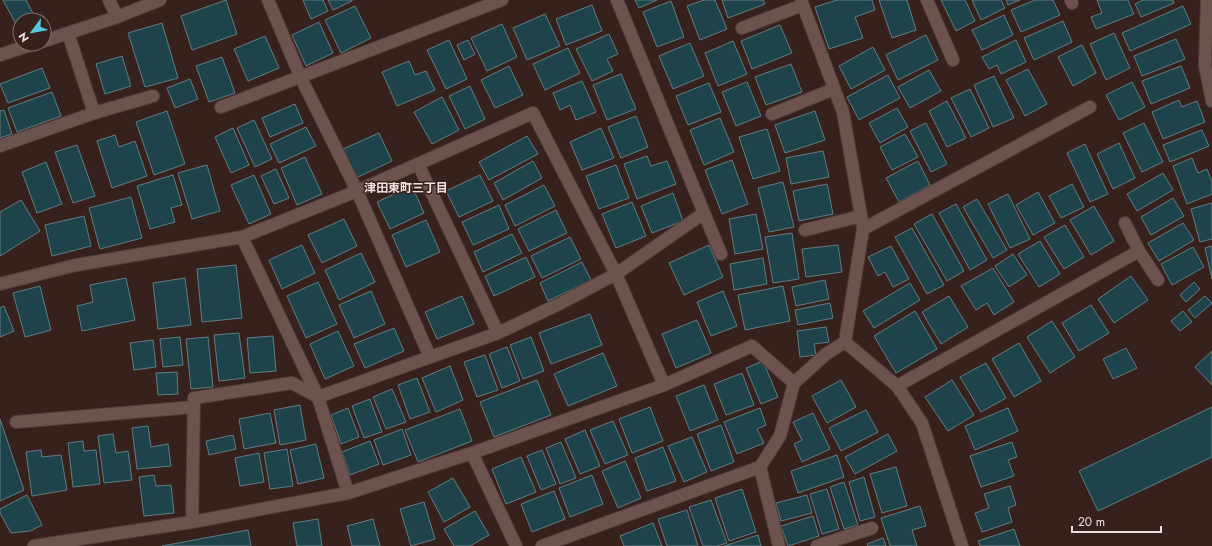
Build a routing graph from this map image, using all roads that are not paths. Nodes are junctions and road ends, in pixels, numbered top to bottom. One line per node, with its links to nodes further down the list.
1 (109, 0): 9 (street)
2 (160, 0): 9 (street)
3 (268, 0): 16 (street)
4 (502, 0): 16 (street)
5 (617, 0): 27 (street)
6 (927, 0): 15 (street)
7 (1207, 0): 19 (street)
8 (802, 3): 10 (street); 17 (street)
9 (117, 17): 11 (street)
10 (742, 28)
11 (68, 33): 12 (street); 22 (street)
12 (52, 38)
13 (12, 51): 14 (street)
14 (0, 55)
15 (953, 60)
16 (300, 78): 20 (street); 26 (street)
17 (834, 89): 23 (street); 28 (street)
18 (153, 96): 22 (street)
19 (1212, 101)
20 (221, 107)
21 (1090, 108): 30 (street)
22 (94, 113): 24 (street)
23 (772, 114)
24 (0, 146)
25 (418, 164): 26 (street); 35 (street); 38 (street)
26 (357, 191): 32 (street); 40 (street)
27 (704, 213): 34 (street); 35 (street)
28 (861, 216): 30 (street); 31 (street)
29 (1125, 223): 33 (street)
30 (863, 229): 39 (street)
31 (805, 230)
32 (242, 237): 37 (street); 44 (street)
33 (1139, 251): 36 (street); 43 (street)
34 (721, 254)
35 (616, 274): 38 (street); 42 (street)
36 (1158, 280)
37 (0, 284)
38 (498, 333): 40 (street)
39 (845, 342): 41 (street); 43 (street)
40 (430, 357): 44 (street)
41 (794, 383): 42 (street); 48 (street)
42 (664, 385): 47 (street)
43 (897, 386): 58 (street)
44 (318, 397): 45 (street); 49 (street)
45 (194, 407): 46 (street); 50 (street)
46 (16, 422)
47 (472, 453): 49 (street); 54 (street)
48 (760, 466): 52 (street); 56 (street)
49 (348, 492): 50 (street)
50 (192, 522): 53 (street)
51 (872, 528): 57 (street)
52 (560, 543): 55 (street)
53 (34, 546)
54 (516, 546)
55 (542, 546)
56 (779, 546)
57 (817, 546)
58 (962, 546)

